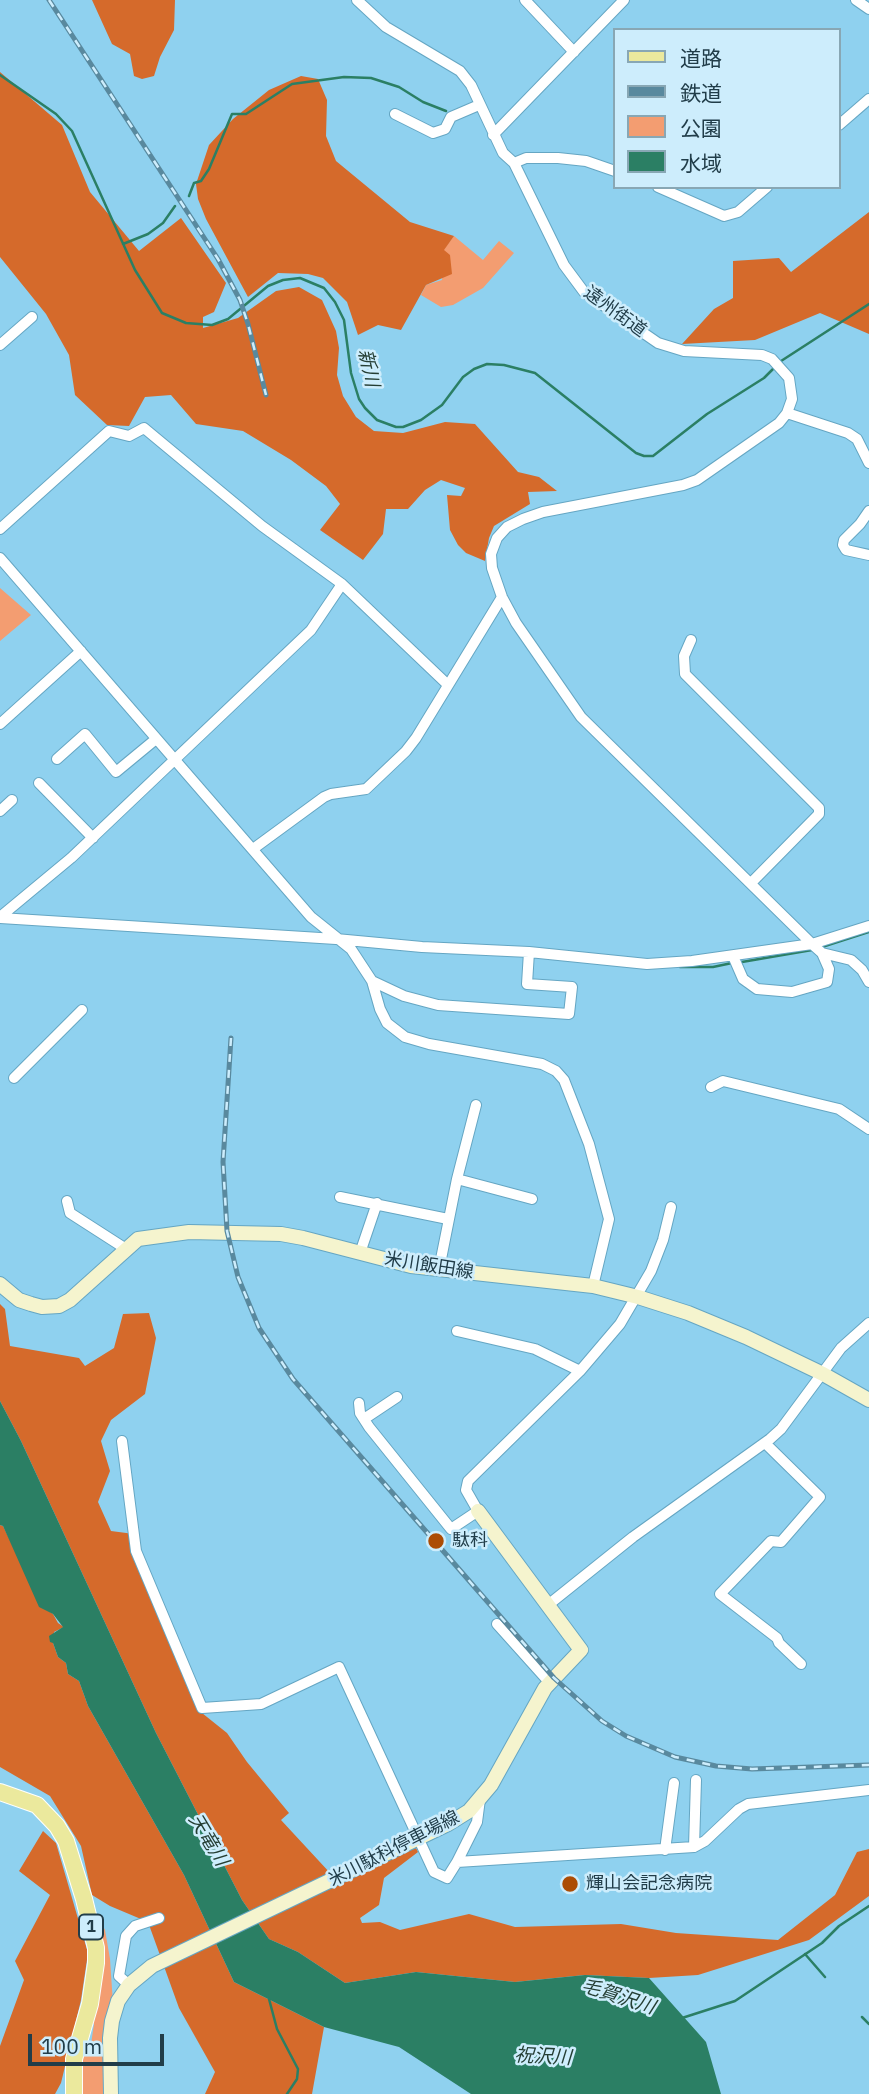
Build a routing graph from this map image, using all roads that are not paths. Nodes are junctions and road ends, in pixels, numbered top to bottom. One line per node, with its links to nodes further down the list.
1 (357, 0): 8 (street, 遠州街道)
2 (525, 0): 6 (street)
3 (624, 0): 6 (street)
4 (856, 0): 5 (street)
5 (869, 9)
6 (574, 52): 11 (street)
7 (869, 100): 10 (street)
8 (479, 105): 9 (street); 11 (street, 遠州街道)
9 (396, 114)
10 (841, 123)
11 (493, 135): 12 (street, 遠州街道)
12 (513, 163): 13 (street); 18 (street, 遠州街道)
13 (614, 171)
14 (663, 189): 15 (street)
15 (765, 189)
16 (32, 317): 17 (street)
17 (0, 345)
18 (787, 414): 19 (street); 25 (street)
19 (869, 463)
20 (869, 511): 22 (street)
21 (0, 529): 24 (street)
22 (869, 555)
23 (0, 558): 27 (street)
24 (342, 584): 28 (street); 32 (street)
25 (502, 597): 28 (street); 38 (street)
26 (691, 640): 38 (street)
27 (81, 651): 29 (street); 30 (street)
28 (448, 685): 37 (street)
29 (0, 724)
30 (156, 739): 31 (street); 32 (street)
31 (57, 759)
32 (175, 760): 36 (street); 37 (street)
33 (39, 783): 36 (street)
34 (12, 800): 35 (street)
35 (0, 811)
36 (93, 838): 39 (street)
37 (253, 849): 41 (street)
38 (751, 883): 42 (street)
39 (0, 917): 41 (street)
40 (869, 926): 42 (street)
41 (336, 939): 43 (street); 46 (street)
42 (812, 944): 44 (street); 45 (street)
43 (529, 952): 45 (street); 46 (street)
44 (822, 953): 45 (street); 47 (street)
45 (733, 956)
46 (372, 981): 64 (street)
47 (869, 982)
48 (82, 1010): 49 (street)
49 (14, 1078)
50 (711, 1087): 52 (street)
51 (476, 1105): 53 (street)
52 (869, 1129)
53 (457, 1179): 55 (street); 59 (street)
54 (340, 1197): 57 (street)
55 (532, 1199)
56 (67, 1201): 60 (street)
57 (377, 1203): 59 (street); 61 (street)
58 (671, 1207): 65 (street)
59 (448, 1219): 62 (street)
60 (125, 1249): 61 (main road, 米川飯田線); 63 (main road, 米川飯田線)
61 (359, 1253): 62 (main road, 米川飯田線)
62 (439, 1269): 64 (main road, 米川飯田線)
63 (0, 1284)
64 (593, 1286): 65 (main road, 米川飯田線)
65 (638, 1297): 68 (street); 69 (main road, 米川飯田線)
66 (869, 1323): 69 (street)
67 (457, 1331): 68 (street)
68 (580, 1371): 76 (street)
69 (823, 1374): 71 (main road, 米川飯田線); 75 (street)
70 (397, 1398): 73 (street)
71 (869, 1400)
72 (359, 1403): 73 (street)
73 (364, 1419): 76 (street)
74 (122, 1441): 86 (street)
75 (765, 1443): 77 (street); 79 (street)
76 (478, 1511): 77 (main road, 米川駄科停車場線)
77 (548, 1605): 80 (main road, 米川駄科停車場線)
78 (497, 1624): 80 (street)
79 (801, 1664)
80 (549, 1682): 85 (main road, 米川駄科停車場線)
81 (696, 1780): 87 (street)
82 (674, 1783): 88 (street)
83 (869, 1790): 87 (street)
84 (2, 1794): 92 (main road, 1)
85 (480, 1799): 86 (main road, 米川駄科停車場線); 89 (street)
86 (418, 1838): 89 (street); 91 (main road, 米川駄科停車場線)
87 (694, 1847): 88 (street)
88 (665, 1850): 89 (street)
89 (457, 1862)
90 (159, 1919): 91 (street)
91 (129, 1984): 93 (main road, 米川駄科停車場線)
92 (74, 2094)
93 (111, 2094)

